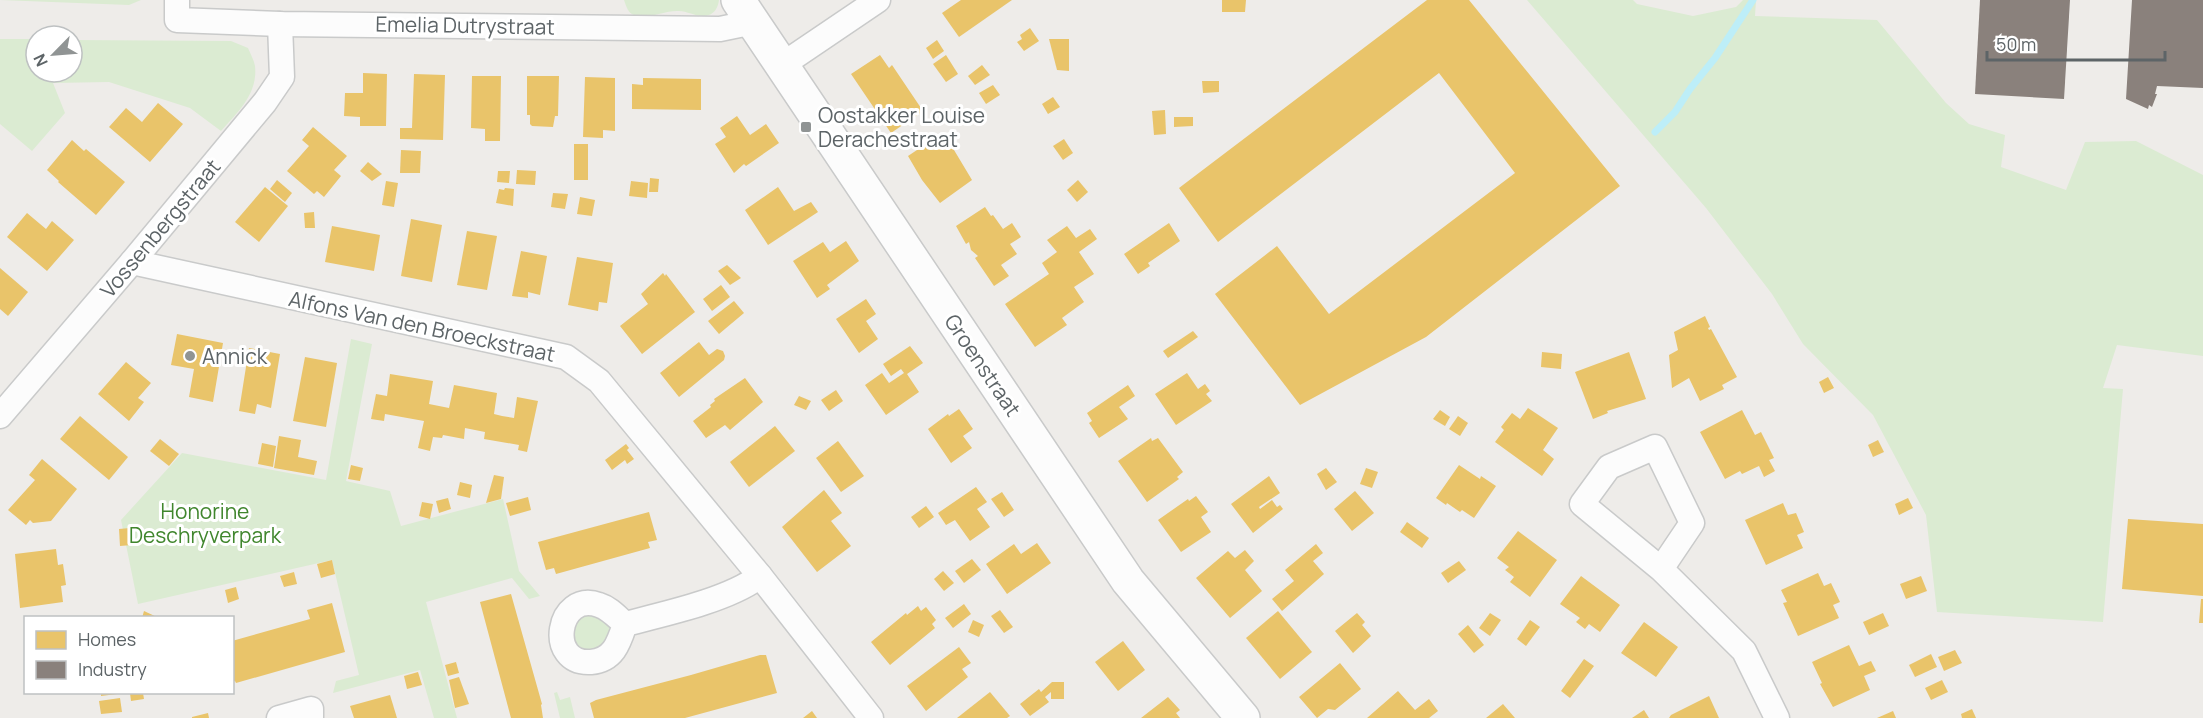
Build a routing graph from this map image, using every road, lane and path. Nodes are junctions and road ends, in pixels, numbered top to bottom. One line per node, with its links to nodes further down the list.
1 (878, 0): 5 (street)
2 (177, 10): 4 (street, Emelia Dutrystraat)
3 (746, 11): 4 (street, Emelia Dutrystraat); 5 (street, Groenstraat)
4 (280, 24): 6 (street, Vossenbergstraat)
5 (782, 65): 14 (street, Groenstraat)
6 (132, 262): 7 (street, Vossenbergstraat); 9 (street, Alfons Van den Broeckstraat)
7 (0, 416)
8 (1662, 569): 8 (street); 15 (street)
9 (760, 576): 10 (street); 13 (street, Alfons Van den Broeckstraat)
10 (626, 624)
11 (279, 718): 12 (street)
12 (311, 718)
13 (871, 718)
14 (1244, 718)
15 (1777, 718)

